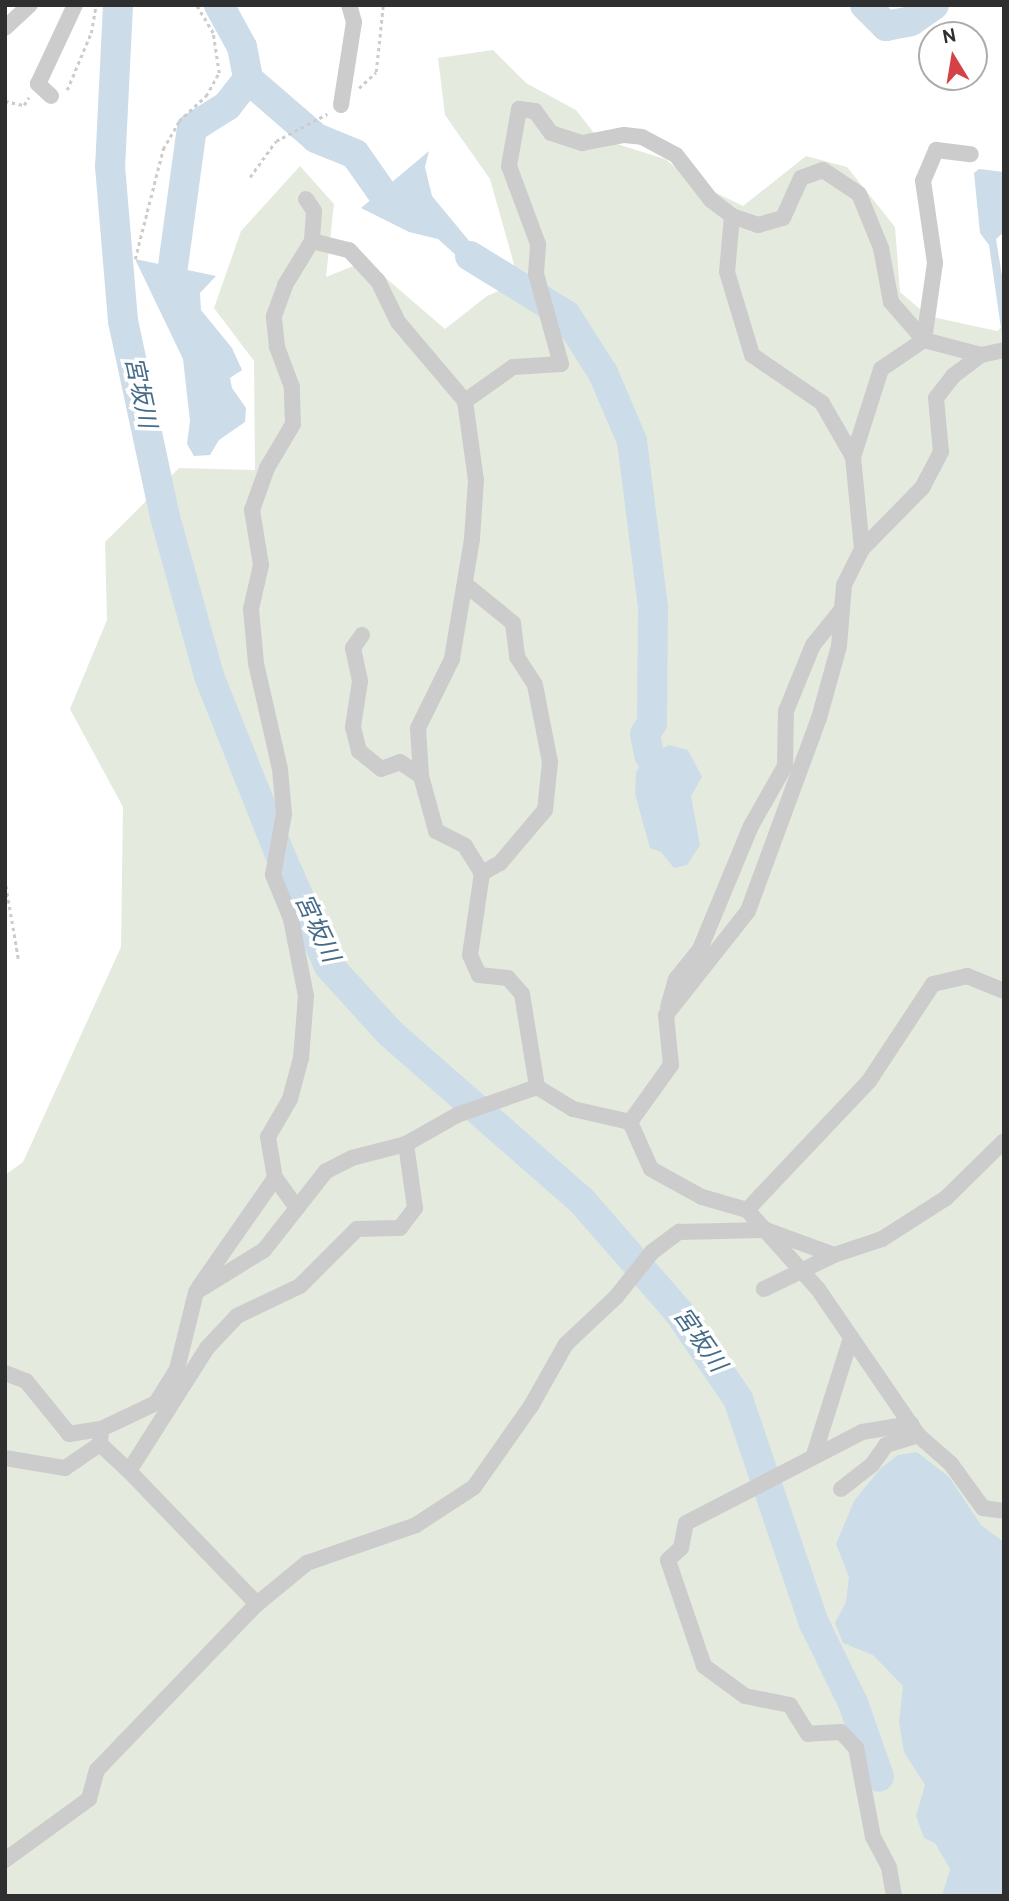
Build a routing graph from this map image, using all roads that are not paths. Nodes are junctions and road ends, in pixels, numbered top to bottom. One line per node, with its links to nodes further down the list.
1 (30, 5): 4 (street)
2 (75, 5): 5 (street)
3 (349, 5): 6 (street)
4 (5, 28)
5 (58, 94)
6 (341, 105)
7 (971, 154): 11 (street)
8 (306, 199): 10 (street)
9 (732, 216): 11 (street); 14 (street); 15 (street)
10 (312, 240): 14 (street); 28 (street)
11 (924, 340): 13 (street); 15 (street)
12 (1004, 350): 13 (street)
13 (981, 355): 16 (street)
14 (465, 401): 17 (street)
15 (853, 457): 16 (street)
16 (862, 549): 18 (street)
17 (465, 584): 20 (street); 21 (street)
18 (842, 609): 23 (street); 23 (street)
19 (362, 635): 20 (street)
20 (421, 776): 21 (street)
21 (482, 873): 24 (street)
22 (1004, 991): 30 (street)
23 (666, 1015): 25 (street)
24 (537, 1087): 25 (street); 27 (street)
25 (630, 1122): 30 (street)
26 (1004, 1140): 32 (street)
27 (406, 1144): 29 (street); 42 (street)
28 (275, 1178): 29 (street); 35 (street)
29 (297, 1208): 35 (street)
30 (747, 1210): 31 (street)
31 (766, 1230): 32 (street); 33 (street); 45 (street)
32 (834, 1255): 33 (street)
33 (803, 1272): 34 (street); 36 (street)
34 (764, 1289)
35 (196, 1293): 39 (street)
36 (850, 1341): 38 (street); 40 (street)
37 (5, 1373): 39 (street)
38 (915, 1429): 40 (street); 43 (street); 44 (street)
39 (101, 1437): 41 (street); 42 (street)
40 (814, 1455): 47 (street)
41 (5, 1458)
42 (129, 1471): 45 (street)
43 (841, 1489)
44 (1004, 1511)
45 (257, 1604): 46 (street)
46 (5, 1860)
47 (894, 1896)

